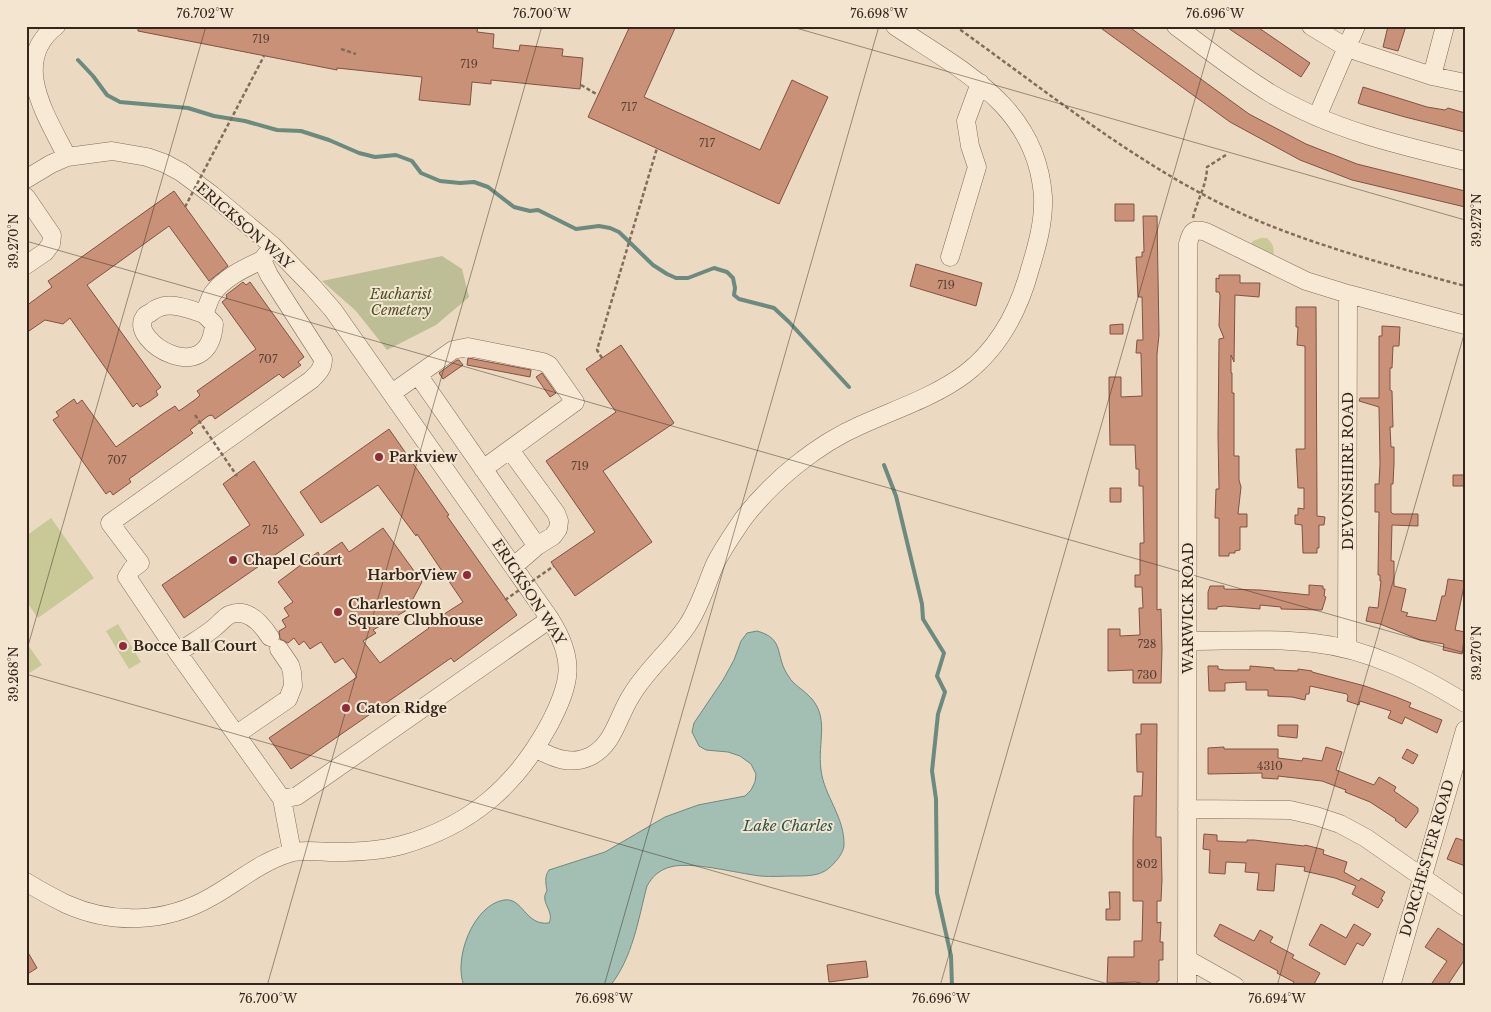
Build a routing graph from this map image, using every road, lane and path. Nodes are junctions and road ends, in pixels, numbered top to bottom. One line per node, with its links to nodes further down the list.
1 (56, 26): 20 (street)
2 (895, 26): 13 (street)
3 (955, 26): 23 (path)
4 (1176, 26): 17 (street)
5 (1311, 26): 8 (street)
6 (1356, 26): 8 (street)
7 (1445, 26): 12 (street)
8 (1347, 48): 12 (street); 17 (street)
9 (341, 49): 10 (path)
10 (356, 54)
11 (264, 56): 25 (path, bridge)
12 (1432, 76): 14 (street)
13 (980, 83): 28 (street); 53 (street)
14 (1465, 83)
15 (580, 84): 16 (path)
16 (598, 95)
17 (1317, 116): 21 (street)
18 (657, 148): 35 (path)
19 (1226, 155): 23 (path)
20 (67, 157): 22 (street, ERICKSON WAY); 27 (street, ERICKSON WAY)
21 (1465, 161)
22 (26, 180)
23 (1201, 193): 26 (path); 31 (path)
24 (26, 197): 30 (street)
25 (185, 207)
26 (1194, 232): 32 (street); 47 (street, WARWICK ROAD)
27 (273, 246): 29 (street); 37 (street, ERICKSON WAY)
28 (950, 257)
29 (262, 260): 33 (street); 49 (street)
30 (26, 265)
31 (1465, 286)
32 (1348, 294): 34 (street); 48 (street, DEVONSHIRE ROAD)
33 (204, 314)
34 (1465, 325)
35 (602, 358)
36 (418, 375): 37 (street); 39 (street); 40 (street)
37 (392, 393): 43 (street, ERICKSON WAY)
38 (195, 415): 41 (path, bridge)
39 (510, 450): 40 (street); 42 (street)
40 (483, 469): 42 (street)
41 (236, 476)
42 (537, 546): 43 (street)
43 (514, 566): 46 (street, ERICKSON WAY)
44 (554, 566): 45 (path, bridge)
45 (505, 600)
46 (550, 619): 53 (street, ERICKSON WAY); 54 (street)
47 (1188, 641): 48 (street); 55 (street, WARWICK ROAD)
48 (1347, 649): 50 (street)
49 (178, 652): 52 (street); 52 (street)
50 (1465, 703)
51 (1465, 730): 57 (street, DORCHESTER ROAD)
52 (237, 734): 54 (street)
53 (536, 749): 56 (street, ERICKSON WAY)
54 (282, 799): 56 (street)
55 (1187, 809): 57 (street); 60 (street, WARWICK ROAD)
56 (292, 852): 58 (street, ERICKSON WAY)
57 (1422, 877): 59 (street); 63 (street, DORCHESTER ROAD)
58 (26, 882)
59 (1465, 907)
60 (1187, 959): 61 (street, WARWICK ROAD); 62 (street)
61 (1187, 986)
62 (1235, 986)
63 (1391, 986)

